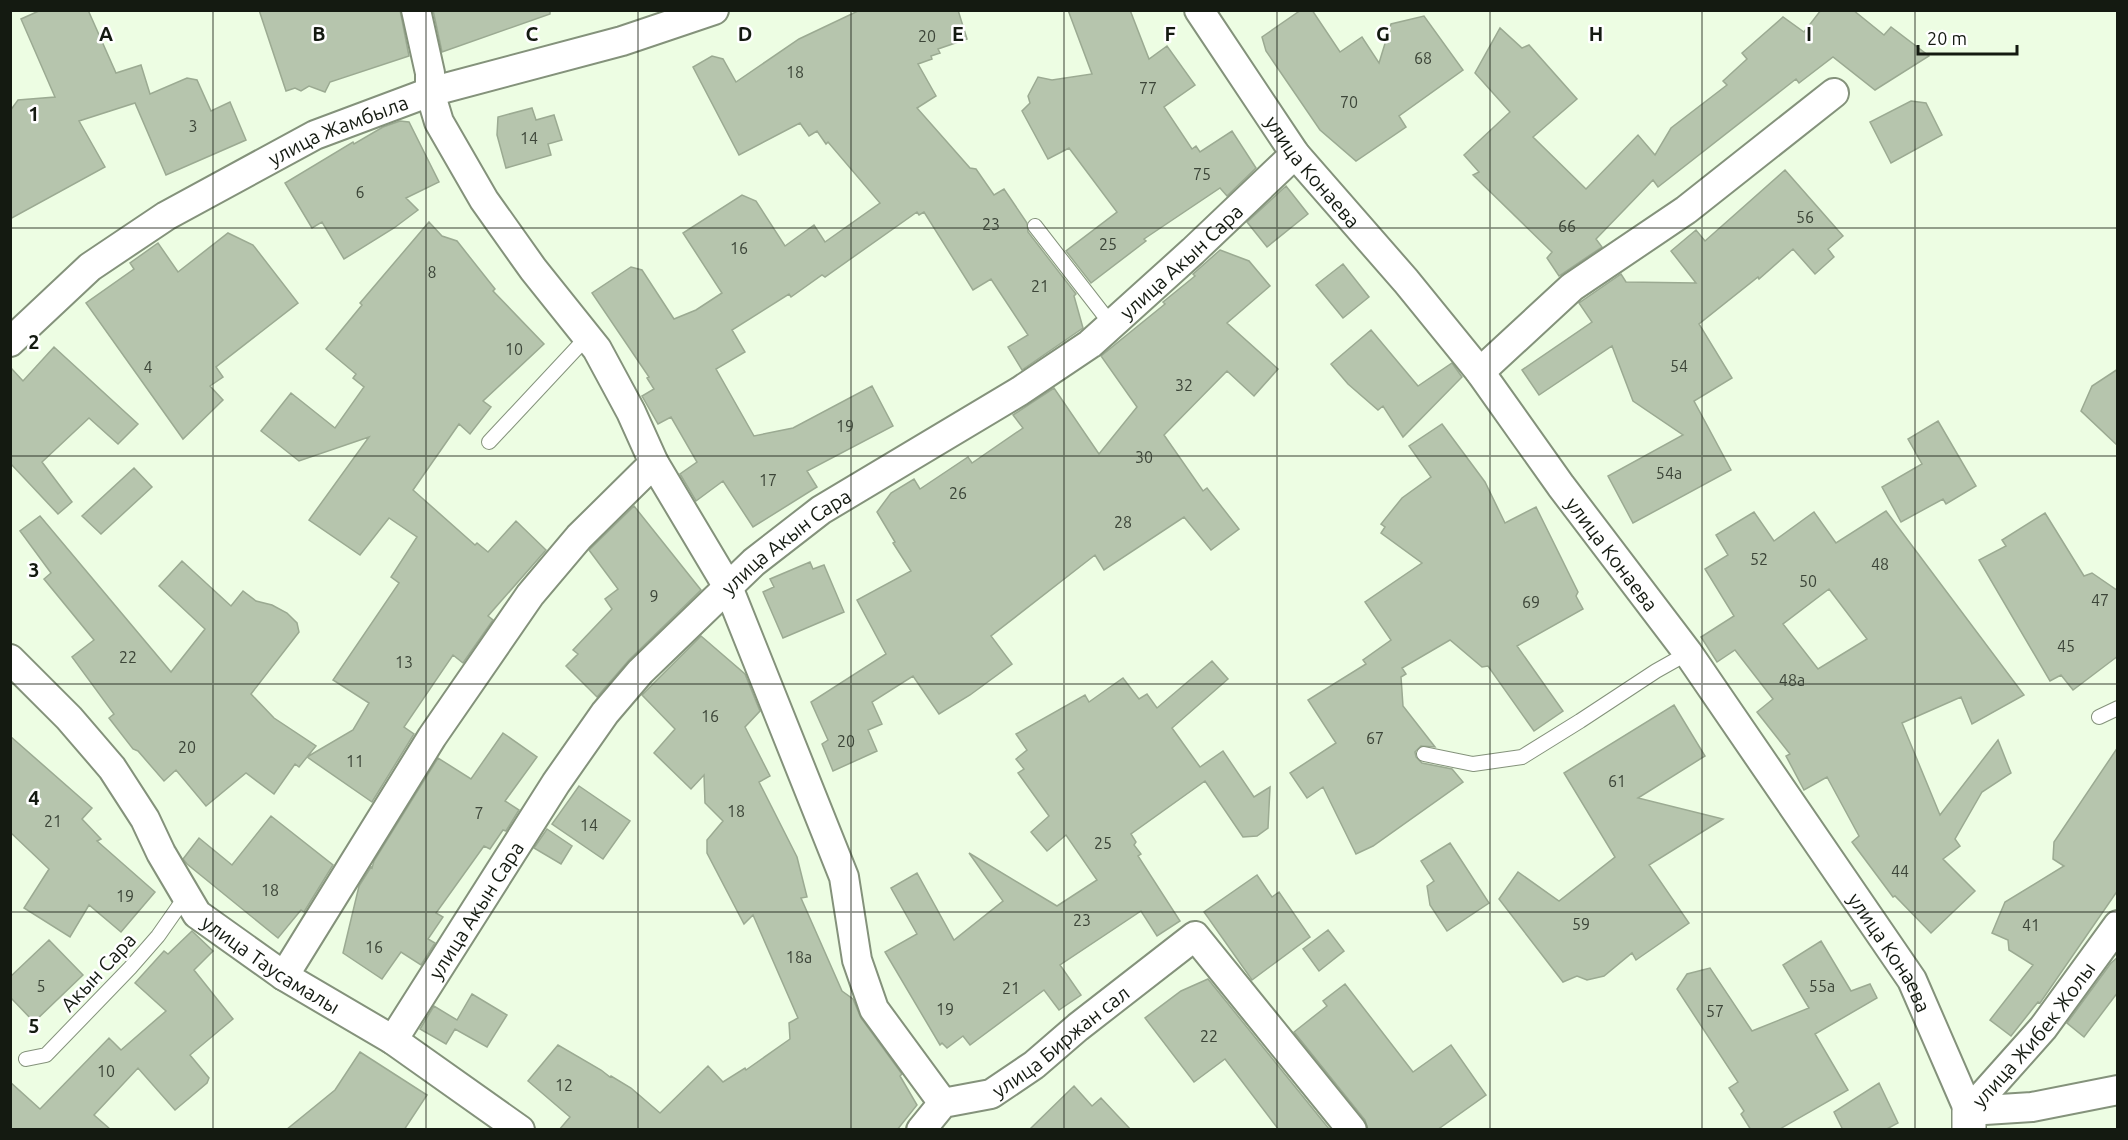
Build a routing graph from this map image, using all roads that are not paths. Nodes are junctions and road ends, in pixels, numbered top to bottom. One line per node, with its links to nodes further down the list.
1 (416, 10): 4 (street)
2 (714, 10): 4 (street, улица Жамбыла)
3 (1199, 10): 6 (street, улица Конаева)
4 (430, 92): 9 (street); 10 (street, улица Жамбыла)
5 (1834, 93): 11 (street)
6 (1294, 154): 8 (street, улица Акын Сара); 11 (street, улица Конаева)
7 (1035, 226): 8 (lane)
8 (1111, 324): 14 (street, улица Акын Сара)
9 (588, 336): 12 (lane); 13 (street)
10 (10, 342)
11 (1480, 372): 15 (street, улица Конаева)
12 (489, 442)
13 (654, 463): 14 (street); 22 (street)
14 (728, 587): 23 (street, улица Акын Сара); 26 (street)
15 (1688, 653): 19 (lane); 27 (street, улица Конаева)
16 (10, 658): 20 (street, улица Таусамалы)
17 (2118, 708): 18 (lane)
18 (2099, 717)
19 (1424, 754)
20 (186, 896): 22 (street, улица Таусамалы); 24 (lane, Акын Сара)
21 (2118, 925): 27 (street, улица Жибек Жолы)
22 (284, 976): 23 (street, улица Таусамалы)
23 (393, 1040): 28 (street, улица Таусамалы)
24 (26, 1059)
25 (2118, 1090): 27 (street)
26 (943, 1103): 29 (street); 30 (street, улица Биржан сал)
27 (1969, 1120)
28 (520, 1130)
29 (921, 1130)
30 (1352, 1130)

